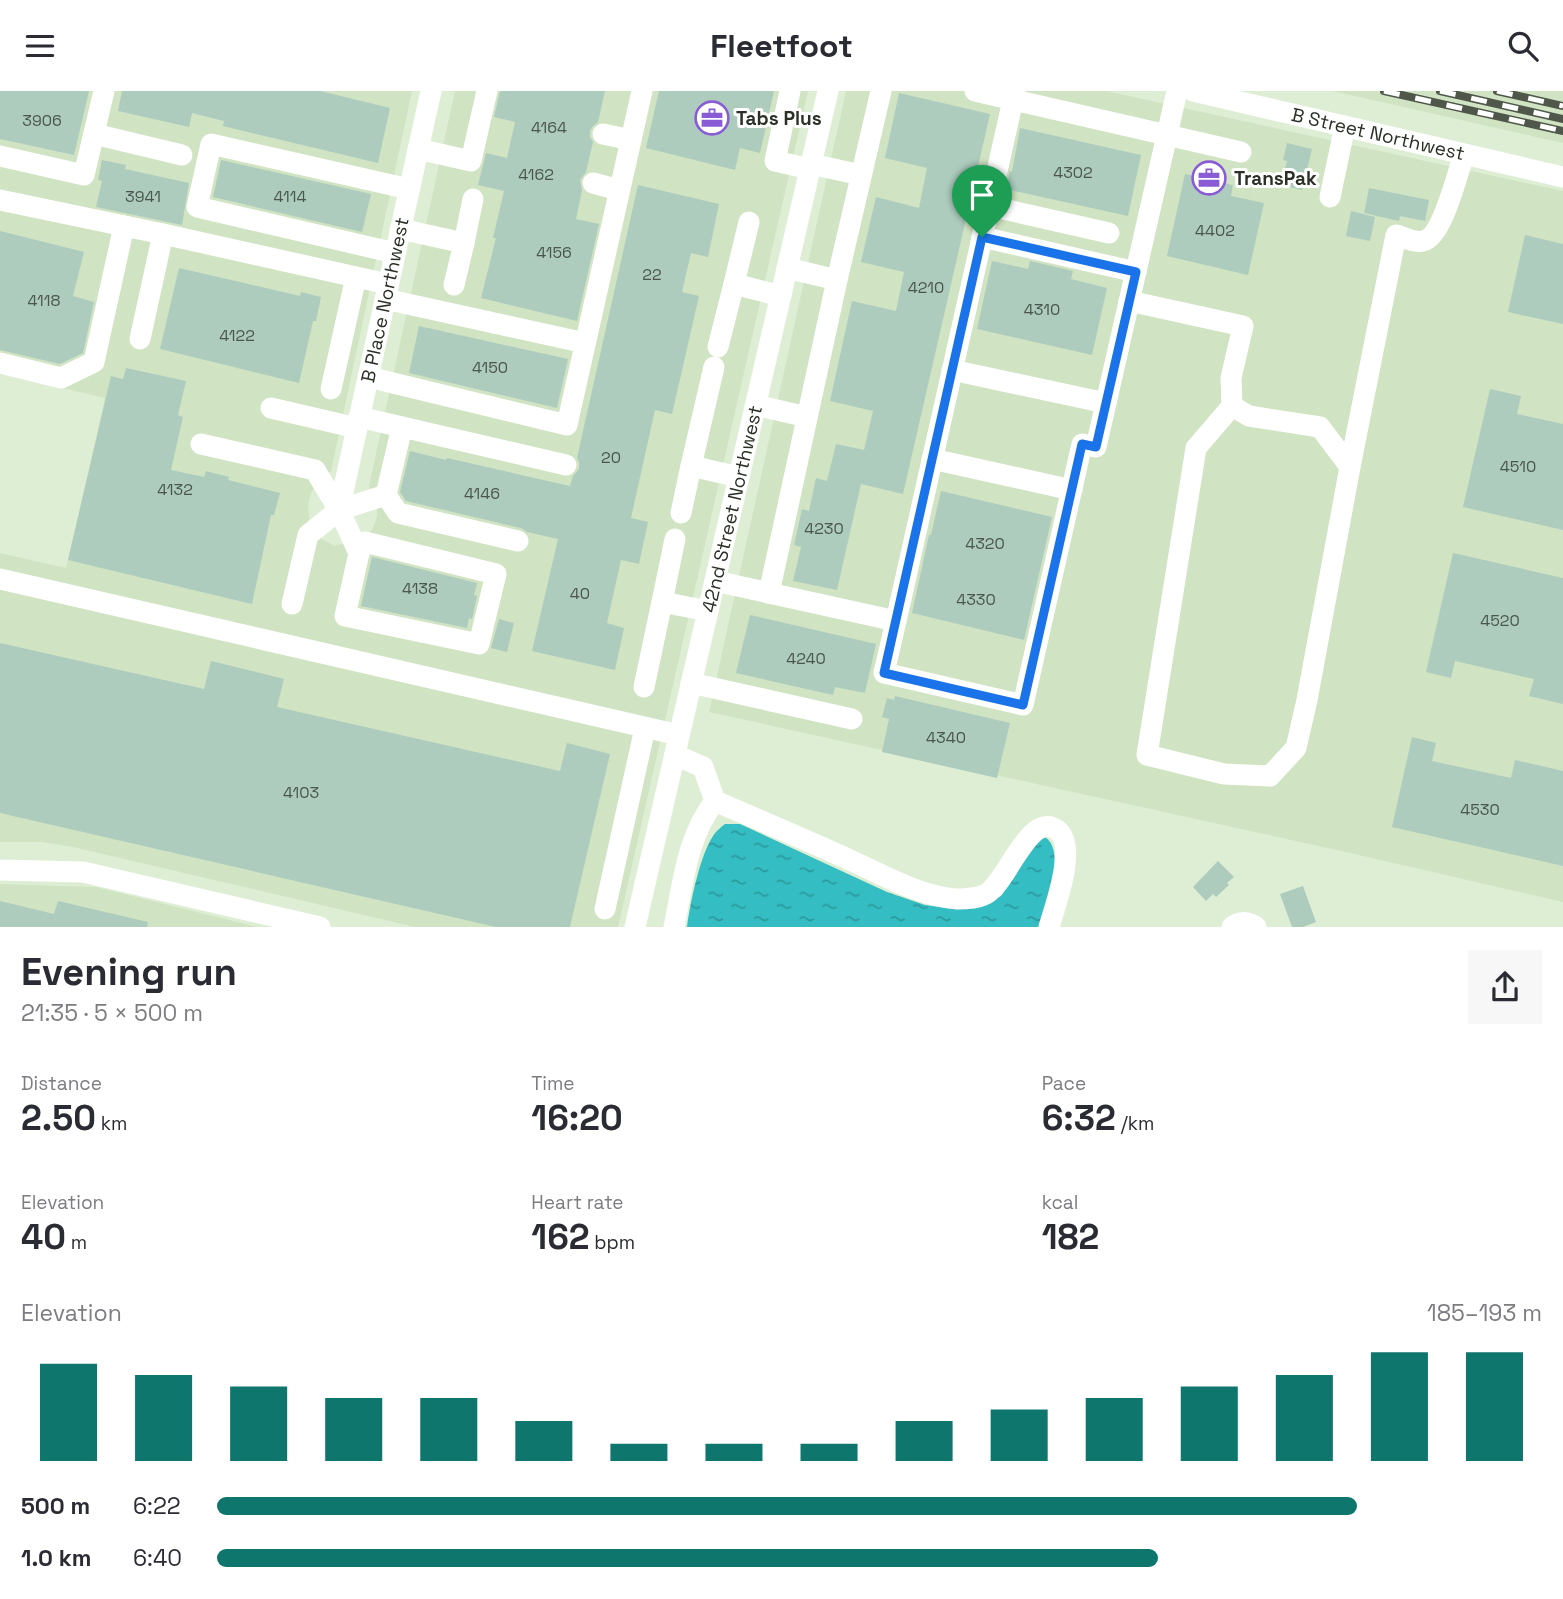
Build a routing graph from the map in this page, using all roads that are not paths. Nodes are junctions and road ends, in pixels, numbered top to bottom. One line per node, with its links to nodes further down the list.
1 (104, 91): 13 (street)
2 (429, 91): 17 (street, B Place Northwest)
3 (487, 91): 17 (street)
4 (642, 91): 16 (street)
5 (790, 91): 22 (street)
6 (828, 91): 22 (street, 42nd Street Northwest)
7 (881, 91): 23 (street)
8 (975, 91): 11 (street)
9 (1177, 91): 15 (street)
10 (1193, 91): 12 (street, B Street Northwest)
11 (1014, 95): 15 (street); 31 (street)
12 (1345, 126): 19 (street, B Street Northwest); 28 (street)
13 (94, 134): 20 (street); 21 (street)
14 (603, 134): 16 (street)
15 (1166, 136): 18 (street); 41 (street)
16 (631, 140): 27 (street)
17 (418, 149): 26 (street, B Place Northwest)
18 (1241, 152)
19 (1464, 154): 24 (street, B Street Northwest); 66 (street)
20 (182, 155)
21 (0, 156)
22 (811, 166): 23 (street); 40 (street, 42nd Street Northwest)
23 (861, 175): 43 (street)
24 (1563, 177)
25 (593, 183): 27 (street)
26 (409, 189): 34 (street, B Place Northwest); 39 (street)
27 (620, 190): 50 (street)
28 (1330, 197)
29 (473, 199): 38 (street)
30 (0, 200): 33 (street)
31 (989, 205): 35 (street); 37 (street)
32 (749, 222): 44 (street)
33 (124, 226): 36 (street); 51 (street)
34 (400, 229): 38 (street); 39 (street, B Place Northwest)
35 (1109, 233)
36 (163, 234): 42 (street); 49 (street)
37 (982, 237): 41 (street); 52 (street)
38 (464, 243): 45 (street)
39 (395, 253): 46 (street, B Place Northwest)
40 (787, 268): 43 (street); 47 (street, 42nd Street Northwest)
41 (1136, 272): 48 (street)
42 (356, 277): 46 (street); 54 (street)
43 (837, 280): 59 (street)
44 (734, 284): 47 (street); 65 (street)
45 (454, 285)
46 (387, 291): 50 (street); 53 (street, B Place Northwest)
47 (781, 296): 56 (street, 42nd Street Northwest)
48 (1129, 302): 55 (street); 57 (street)
49 (141, 339)
50 (586, 344): 53 (street)
51 (0, 363)
52 (952, 370): 55 (street); 63 (street)
53 (368, 377): 60 (street, B Place Northwest)
54 (331, 389)
55 (1106, 403): 68 (street)
56 (756, 405): 59 (street); 67 (street, 42nd Street Northwest)
57 (1231, 406): 66 (street); 66 (street)
58 (271, 408): 60 (street)
59 (807, 417): 77 (street)
60 (358, 423): 61 (street); 70 (street, B Place Northwest)
61 (402, 427): 64 (street); 69 (street)
62 (201, 444): 70 (street)
63 (932, 459): 68 (street); 81 (street)
64 (566, 465)
65 (691, 466): 67 (street); 71 (street)
66 (1350, 467)
67 (739, 477): 76 (street, 42nd Street Northwest)
68 (1072, 490): 81 (street)
69 (386, 495): 70 (street); 73 (street)
70 (339, 510): 74 (street); 79 (street)
71 (681, 513)
72 (675, 540): 78 (street)
73 (518, 541)
74 (359, 553): 74 (street)
75 (0, 579): 85 (street)
76 (715, 580): 77 (street); 80 (street, 42nd Street Northwest)
77 (769, 593): 81 (street)
78 (662, 602): 80 (street); 83 (street)
79 (292, 604)
80 (708, 611): 82 (street, 42nd Street Northwest)
81 (896, 621)
82 (691, 683): 84 (street); 86 (street, 42nd Street Northwest)
83 (644, 687)
84 (852, 719)
85 (645, 727): 86 (street); 89 (street)
86 (677, 745): 87 (street); 91 (street, 42nd Street Northwest)
87 (715, 801): 92 (street); 93 (street)
88 (0, 870): 90 (street)
89 (605, 909)
90 (320, 927)
91 (635, 927)
92 (674, 927)
93 (1049, 927)
94 (1232, 927): 95 (street)
95 (1256, 927)

